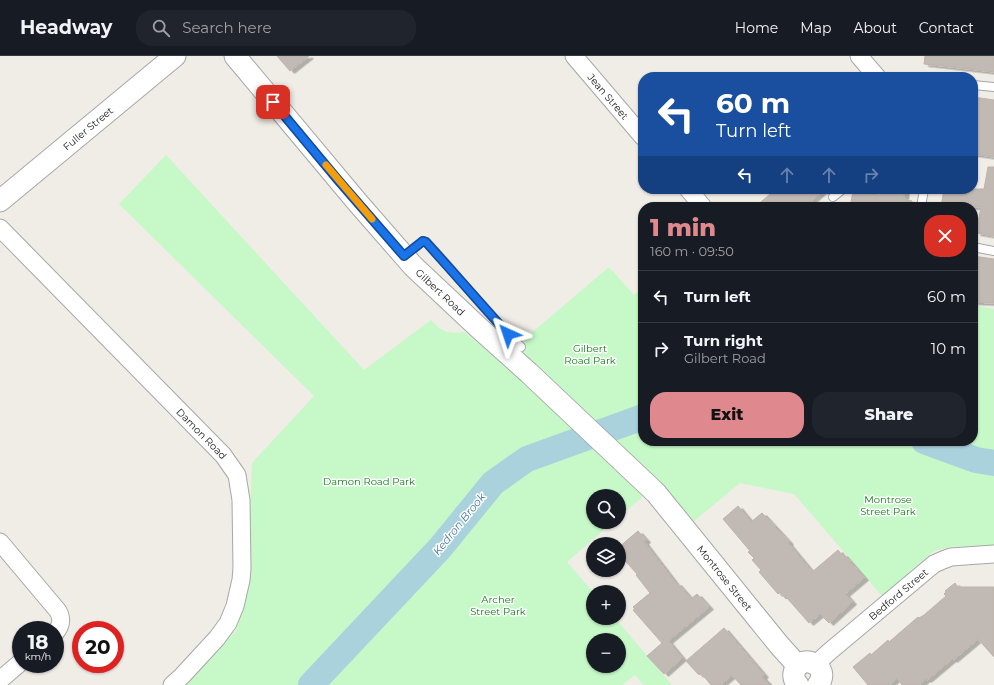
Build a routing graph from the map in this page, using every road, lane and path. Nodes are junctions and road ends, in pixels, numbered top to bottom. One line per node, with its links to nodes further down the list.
1 (175, 56): 12 (street, Fuller Street)
2 (235, 56): 17 (street, Gilbert Road)
3 (574, 56): 8 (street, Jean Street)
4 (859, 56): 5 (street)
5 (873, 72)
6 (978, 85): 7 (lane)
7 (994, 87)
8 (638, 131)
9 (692, 194): 13 (street)
10 (837, 194): 11 (lane)
11 (833, 197)
12 (0, 201)
13 (699, 202)
14 (0, 228): 26 (street, Damon Road)
15 (978, 248): 16 (lane)
16 (994, 251)
17 (404, 256): 18 (lane); 19 (street, Gilbert Road)
18 (521, 347)
19 (652, 489): 24 (street, Montrose Street)
20 (0, 542): 22 (street)
21 (994, 554): 24 (street, Bedford Street)
22 (58, 621)
23 (12, 670): 25 (street)
24 (804, 672): 27 (street)
25 (0, 680)
26 (172, 685)
27 (818, 685)

